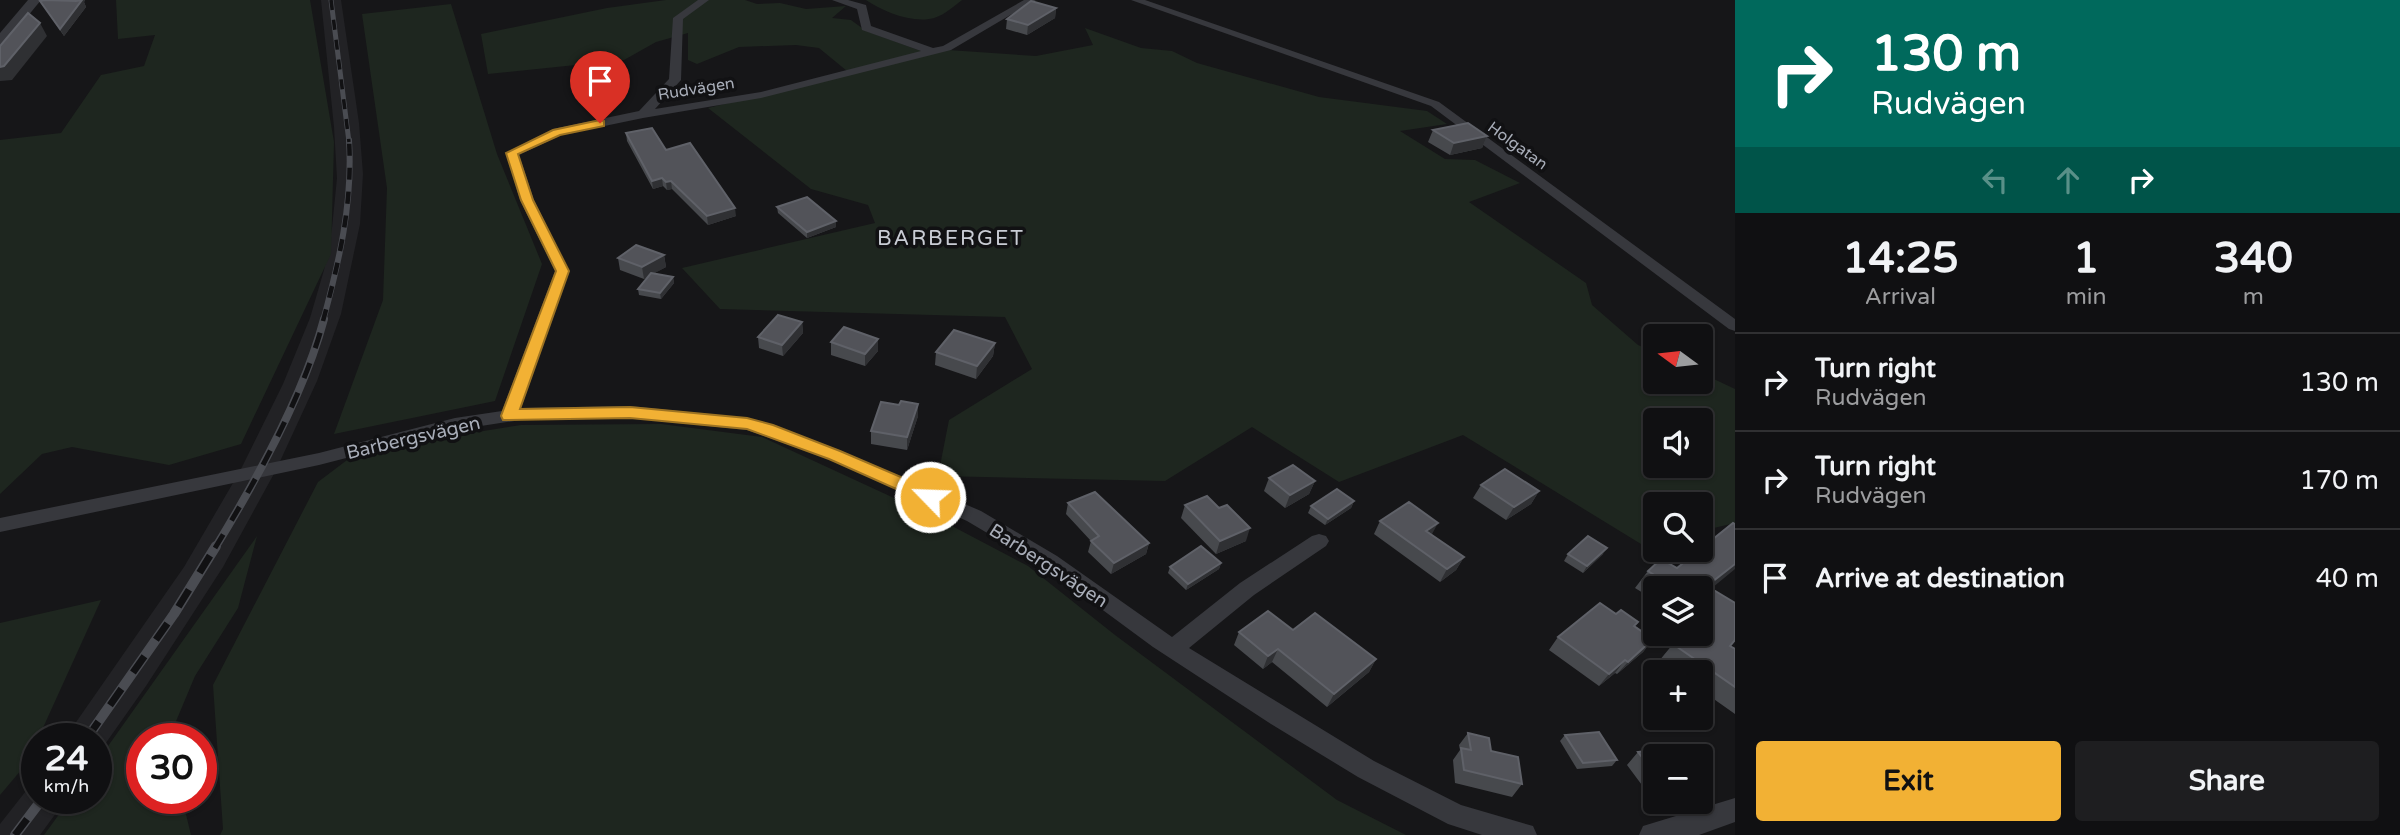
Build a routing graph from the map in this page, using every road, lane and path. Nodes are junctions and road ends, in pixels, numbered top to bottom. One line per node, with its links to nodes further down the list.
1 (35, 0): 6 (street)
2 (704, 0): 8 (street)
3 (837, 0): 7 (street)
4 (1031, 0): 7 (street, Rudvägen)
5 (1136, 0): 9 (street, Holgatan)
6 (0, 41)
7 (933, 52): 8 (street, Rudvägen)
8 (643, 114): 10 (street, Rudvägen)
9 (1735, 326)
10 (509, 416): 11 (street, Barbergsvägen); 13 (street, Barbergsvägen)
11 (0, 525)
12 (1319, 541): 13 (street)
13 (1173, 648): 15 (street, Barbergsvägen)
14 (1735, 810): 16 (street)
15 (1524, 835)
16 (1652, 835)

